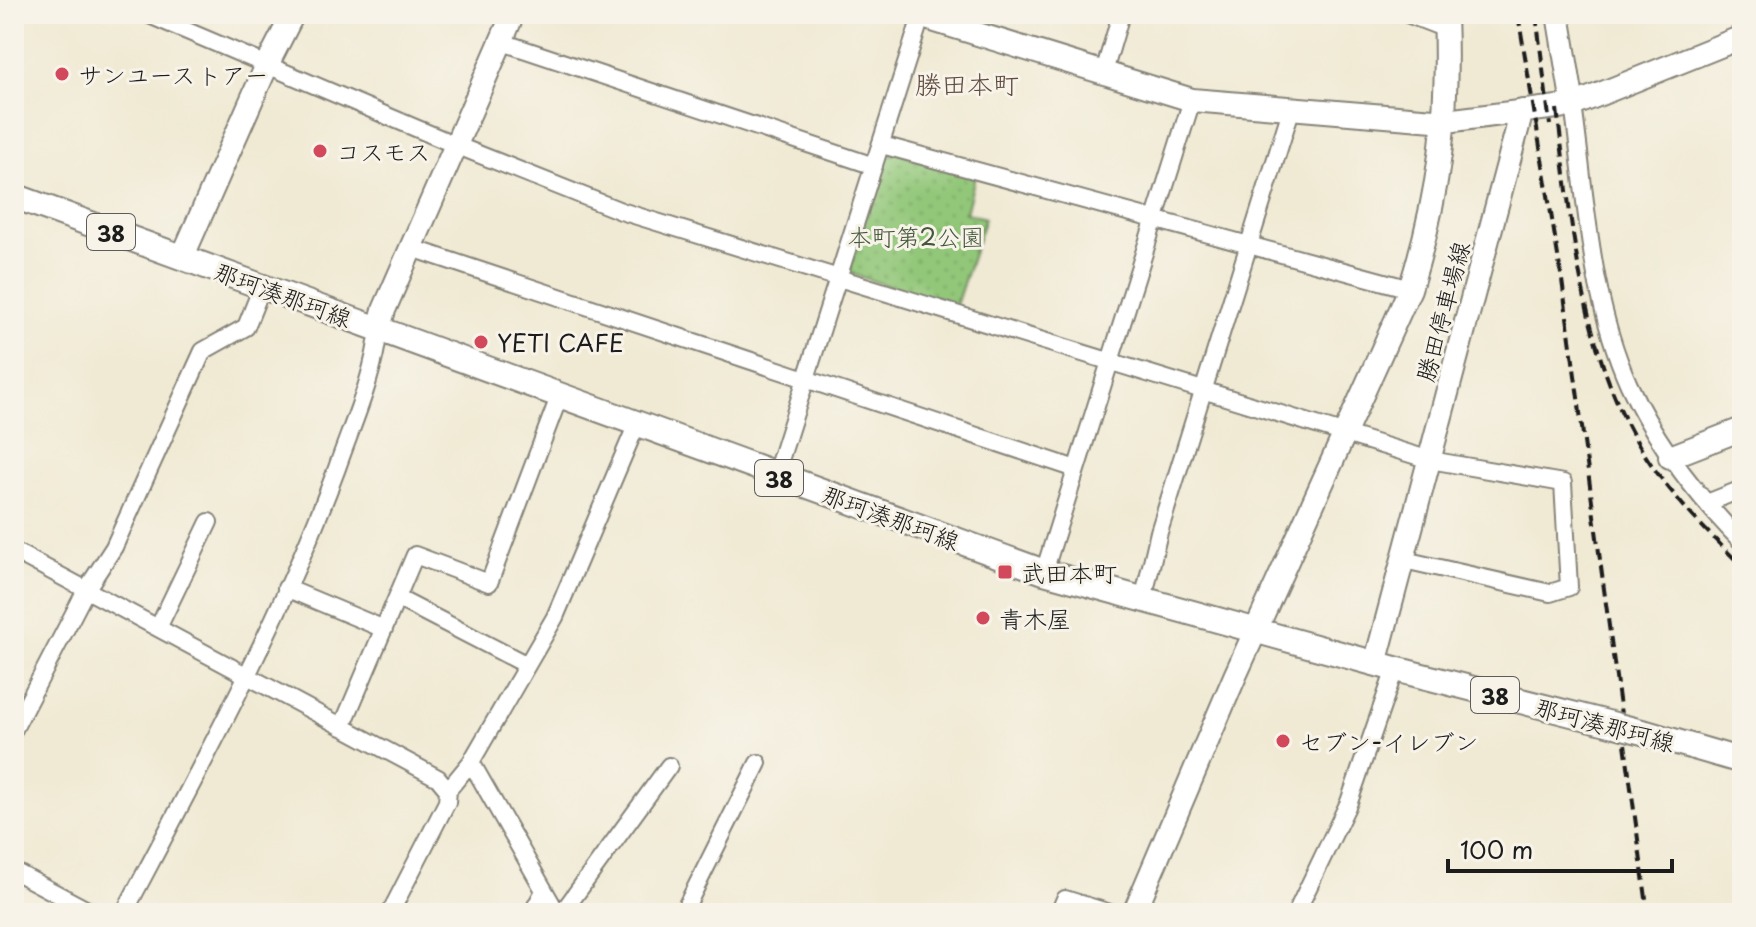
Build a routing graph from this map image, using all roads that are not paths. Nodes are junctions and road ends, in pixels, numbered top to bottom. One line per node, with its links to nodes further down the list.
1 (147, 14): 11 (street)
2 (293, 14): 11 (street)
3 (513, 14): 10 (street)
4 (1121, 14): 12 (street)
5 (1407, 14): 8 (street)
6 (1558, 14): 14 (street)
7 (917, 15): 12 (street); 18 (street)
8 (1446, 22): 17 (street)
9 (1742, 37): 14 (street)
10 (502, 42): 19 (street); 20 (street)
11 (267, 65): 19 (street); 25 (street)
12 (1104, 72): 13 (street)
13 (1192, 100): 15 (street); 22 (street)
14 (1573, 105): 16 (street); 37 (street)
15 (1291, 110): 17 (street); 23 (street)
16 (1522, 111): 17 (street); 38 (street, 勝田停車場線)
17 (1446, 121): 28 (street)
18 (882, 145): 20 (street); 22 (street)
19 (458, 146): 24 (street); 26 (street)
20 (874, 166): 26 (street)
21 (14, 196): 25 (main road, 那珂湊那珂線 / 38)
22 (1155, 219): 23 (street); 30 (street)
23 (1249, 245): 28 (street); 32 (street)
24 (412, 248): 29 (street); 31 (street)
25 (182, 258): 27 (main road, 那珂湊那珂線 / 38)
26 (841, 279): 30 (street); 31 (street)
27 (262, 287): 29 (main road, 那珂湊那珂線 / 38); 49 (street)
28 (1410, 289): 36 (street)
29 (379, 328): 33 (main road, 那珂湊那珂線 / 38); 48 (street)
30 (1109, 363): 32 (street); 39 (street)
31 (808, 381): 39 (street); 40 (street)
32 (1203, 390): 36 (street); 51 (street)
33 (559, 397): 34 (main road, 那珂湊那珂線 / 38); 50 (street)
34 (636, 426): 40 (main road, 那珂湊那珂線 / 38); 55 (street)
35 (1742, 429): 37 (street)
36 (1347, 432): 38 (street); 54 (street)
37 (1670, 457): 42 (street)
38 (1430, 460): 46 (street, 勝田停車場線); 46 (street)
39 (1076, 469): 47 (street)
40 (775, 476): 47 (main road, 那珂湊那珂線 / 38)
41 (1742, 489): 42 (street)
42 (1707, 503): 44 (street)
43 (209, 522): 52 (street)
44 (1742, 542)
45 (14, 551): 49 (street)
46 (1404, 560): 56 (street, 勝田停車場線)
47 (1044, 572): 51 (main road, 那珂湊那珂線 / 38)
48 (286, 588): 53 (street); 57 (street)
49 (86, 590): 52 (street); 59 (street)
50 (397, 598): 53 (street); 55 (street)
51 (1143, 600): 54 (main road, 那珂湊那珂線 / 38)
52 (158, 628): 57 (street)
53 (384, 629): 58 (street)
54 (1255, 631): 56 (main road, 那珂湊那珂線 / 38); 75 (street)
55 (527, 665): 61 (street)
56 (1385, 667): 60 (main road, 那珂湊那珂線 / 38, bridge); 76 (street)
57 (249, 674): 58 (street); 68 (street)
58 (342, 727): 64 (street)
59 (14, 729)
60 (1742, 761)
61 (471, 762): 64 (street); 66 (street)
62 (758, 763): 72 (street)
63 (669, 766): 71 (street)
64 (448, 790): 69 (street)
65 (14, 871): 67 (street)
66 (544, 891): 70 (street); 71 (street)
67 (93, 913)
68 (124, 913)
69 (390, 913)
70 (532, 913)
71 (559, 913)
72 (683, 913)
73 (1059, 913): 74 (street)
74 (1110, 913)
75 (1134, 913)
76 (1296, 913)

